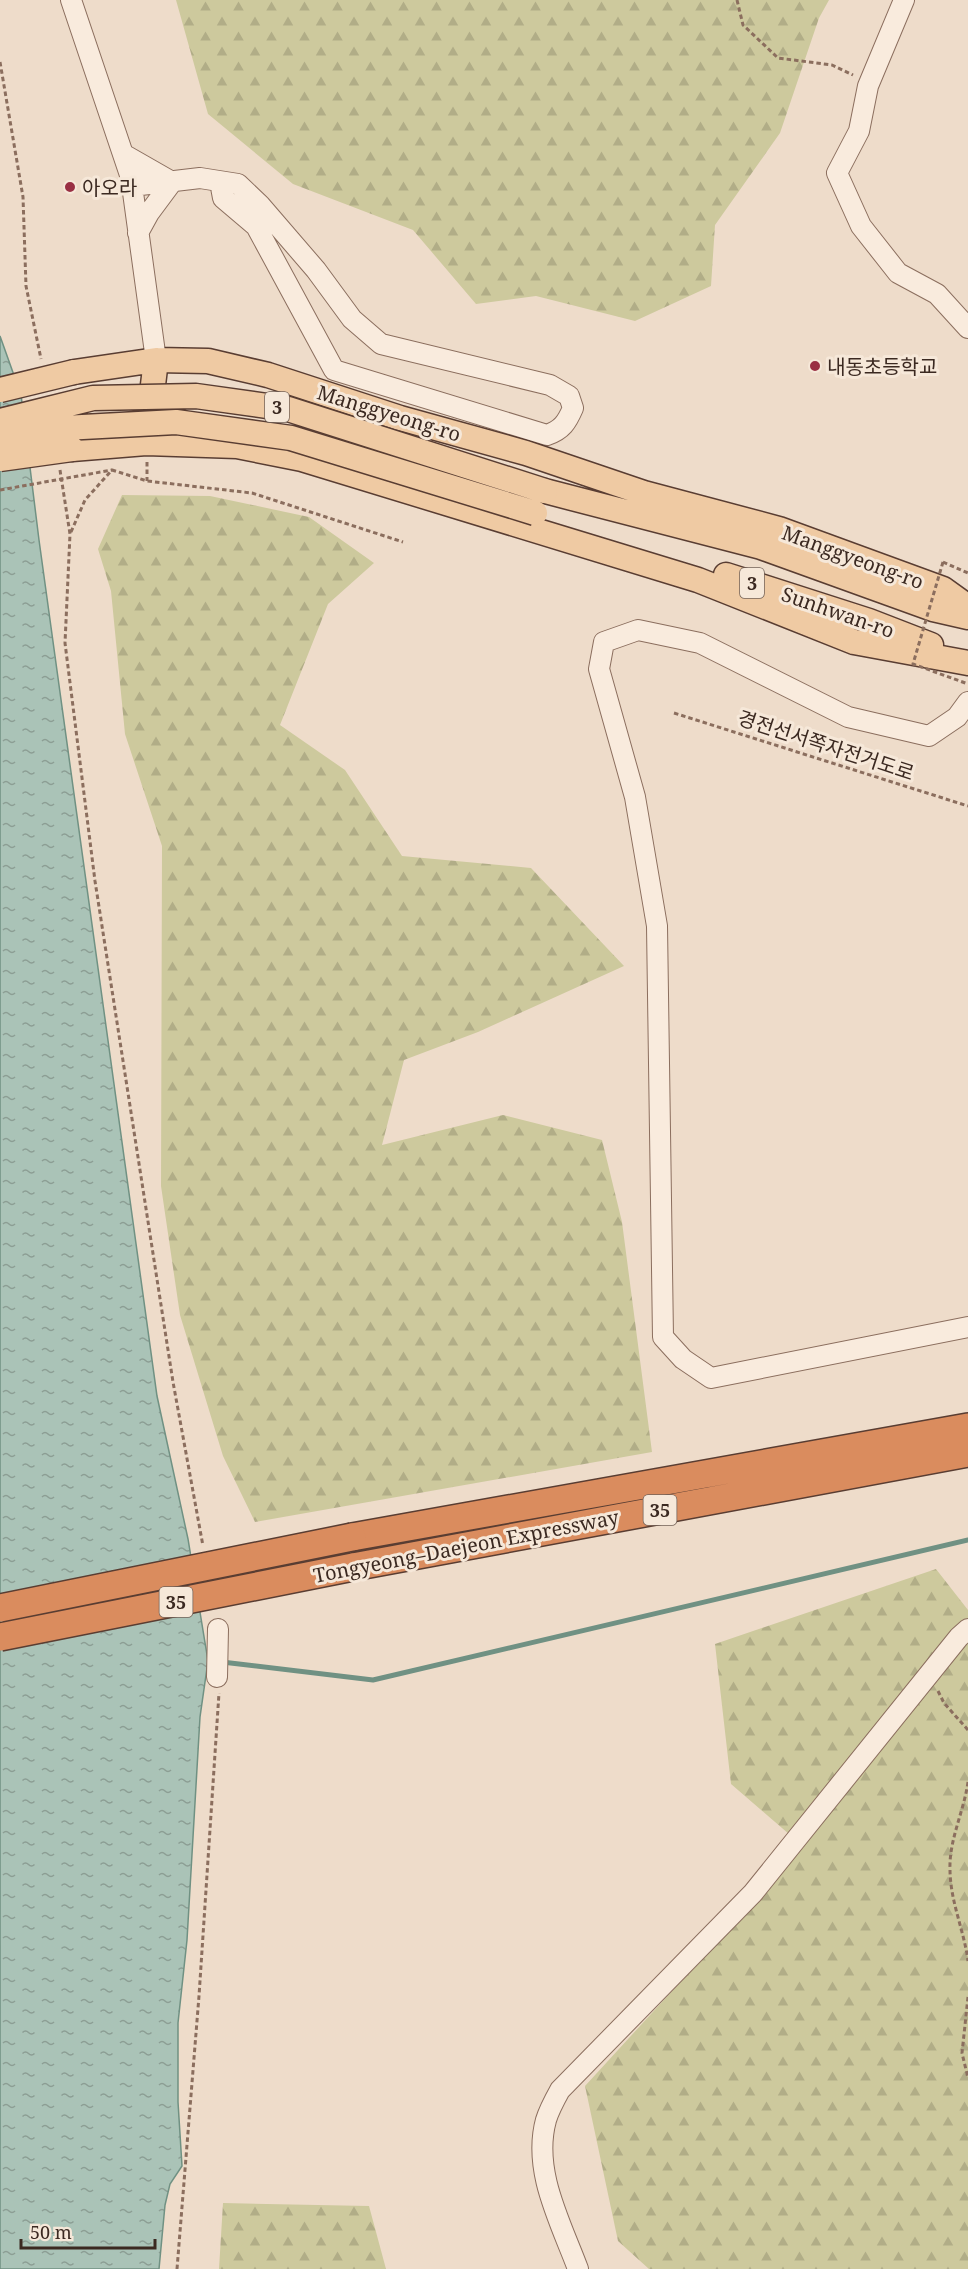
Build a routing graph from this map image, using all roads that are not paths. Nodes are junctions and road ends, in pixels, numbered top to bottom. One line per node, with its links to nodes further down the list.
1 (71, 0): 3 (street)
2 (904, 0): 8 (street)
3 (123, 154): 4 (street); 6 (street)
4 (172, 182): 5 (street); 6 (street); 7 (street)
5 (220, 182): 5 (street)
6 (132, 186): 7 (street)
7 (138, 233): 9 (street)
8 (968, 328)
9 (156, 360): 10 (main road, Manggyeong-ro, bridge); 13 (main road); 15 (main road, Manggyeong-ro)
10 (0, 390)
11 (0, 421): 16 (main road, Sunhwan-ro / 3, bridge)
12 (0, 440): 17 (main road, Sunhwan-ro / 3, bridge)
13 (146, 443): 14 (main road, bridge); 17 (main road)
14 (0, 459)
15 (968, 607)
16 (968, 617)
17 (968, 661)
18 (968, 702): 19 (street)
19 (968, 1327)
20 (968, 1427): 22 (highway, Tongyeong–Daejeon Expressway / 35, bridge)
21 (968, 1453): 25 (highway, Tongyeong–Daejeon Expressway / 35, bridge)
22 (0, 1608)
23 (218, 1629): 26 (street)
24 (968, 1629): 27 (street)
25 (0, 1637)
26 (217, 1677)
27 (578, 2269)

